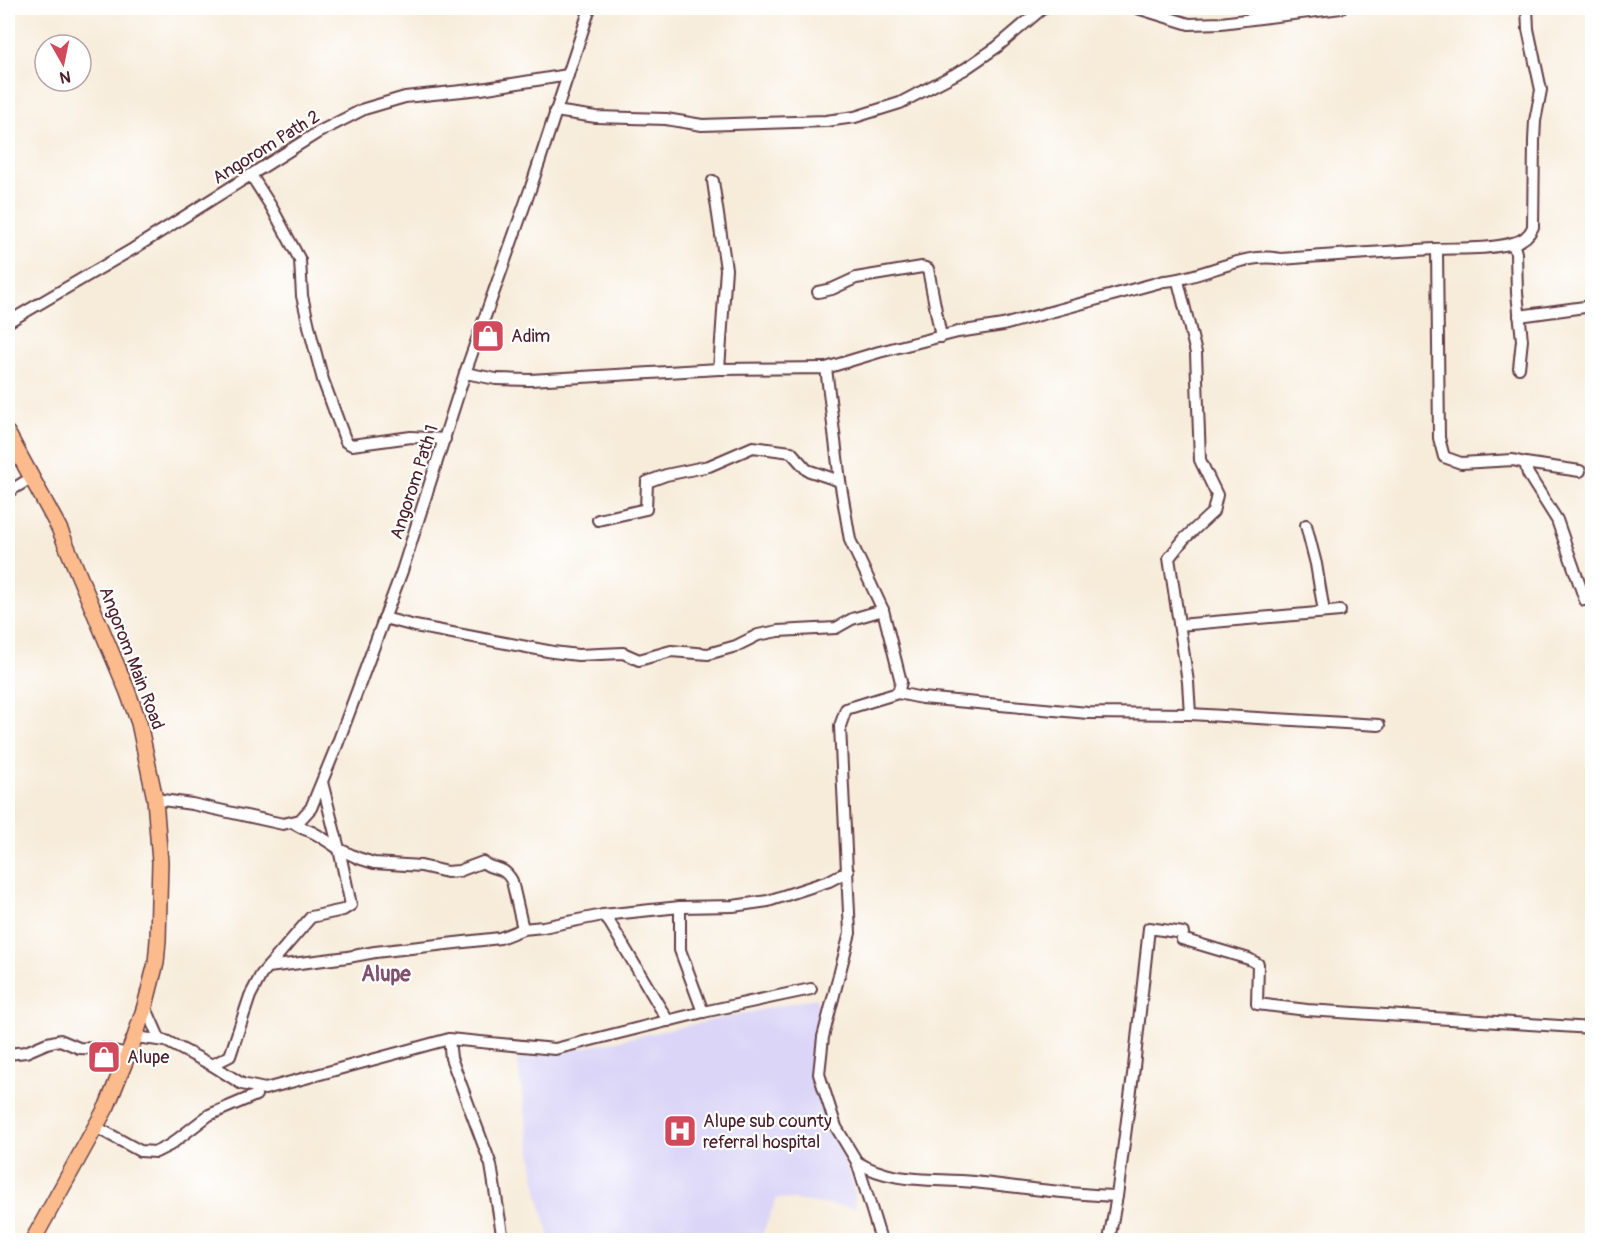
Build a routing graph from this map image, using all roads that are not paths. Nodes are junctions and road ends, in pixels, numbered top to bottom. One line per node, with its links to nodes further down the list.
1 (590, 8): 6 (street, Angorom Path 1)
2 (1044, 8): 7 (street)
3 (1137, 8): 4 (street)
4 (1341, 8)
5 (1527, 8): 10 (street)
6 (568, 75): 7 (street, Angorom Path 1); 8 (street, Angorom Path 2)
7 (555, 111): 21 (street, Angorom Path 1)
8 (251, 175): 16 (street, Angorom Path 2); 23 (street)
9 (713, 181): 20 (street)
10 (1513, 243): 11 (street); 15 (street)
11 (1437, 249): 12 (street); 24 (street)
12 (1178, 280): 17 (street); 36 (street)
13 (818, 292): 17 (street)
14 (1593, 306): 15 (street)
15 (1519, 316): 19 (street)
16 (8, 322)
17 (941, 337): 18 (street)
18 (826, 368): 20 (street); 27 (street)
19 (1520, 368)
20 (719, 369): 21 (street)
21 (465, 373): 23 (street, Angorom Path 1)
22 (8, 434): 26 (highway, Angorom Main Road)
23 (445, 439): 35 (street, Angorom Path 1)
24 (1526, 463): 25 (street); 31 (street)
25 (1580, 471)
26 (31, 477): 28 (street); 41 (highway, Angorom Main Road)
27 (840, 481): 29 (street); 32 (street)
28 (8, 492)
29 (598, 520)
30 (1306, 525): 34 (street)
31 (1593, 599)
32 (883, 610): 35 (street); 37 (street)
33 (1340, 610): 34 (street)
34 (1324, 612): 36 (street)
35 (384, 618): 40 (street, Angorom Path 1)
36 (1179, 625): 38 (street)
37 (898, 693): 38 (street); 44 (street)
38 (1190, 714): 39 (street)
39 (1379, 725)
40 (322, 782): 42 (street, Angorom Path 1); 43 (street)
41 (155, 799): 42 (street); 50 (highway, Angorom Main Road)
42 (294, 823): 43 (street)
43 (339, 849): 47 (street); 48 (street)
44 (848, 871): 45 (street); 62 (street)
45 (680, 907): 46 (street); 51 (street)
46 (603, 915): 47 (street); 52 (street)
47 (523, 929): 48 (street)
48 (268, 967): 59 (street)
49 (811, 989): 51 (street)
50 (145, 1006): 54 (highway, Angorom Main Road); 56 (street)
51 (703, 1012): 52 (street)
52 (668, 1021): 55 (street)
53 (1593, 1028): 63 (street)
54 (135, 1037): 56 (street); 58 (highway, Angorom Main Road)
55 (449, 1039): 59 (street); 66 (street)
56 (160, 1040): 59 (street)
57 (8, 1054): 58 (street)
58 (128, 1054): 61 (highway, Angorom Main Road)
59 (212, 1065)
60 (256, 1095): 61 (street)
61 (96, 1127): 65 (highway, Angorom Main Road)
62 (857, 1162): 63 (street); 64 (street)
63 (1117, 1196): 67 (street)
64 (876, 1237)
65 (33, 1240)
66 (503, 1240)
67 (1109, 1240)

